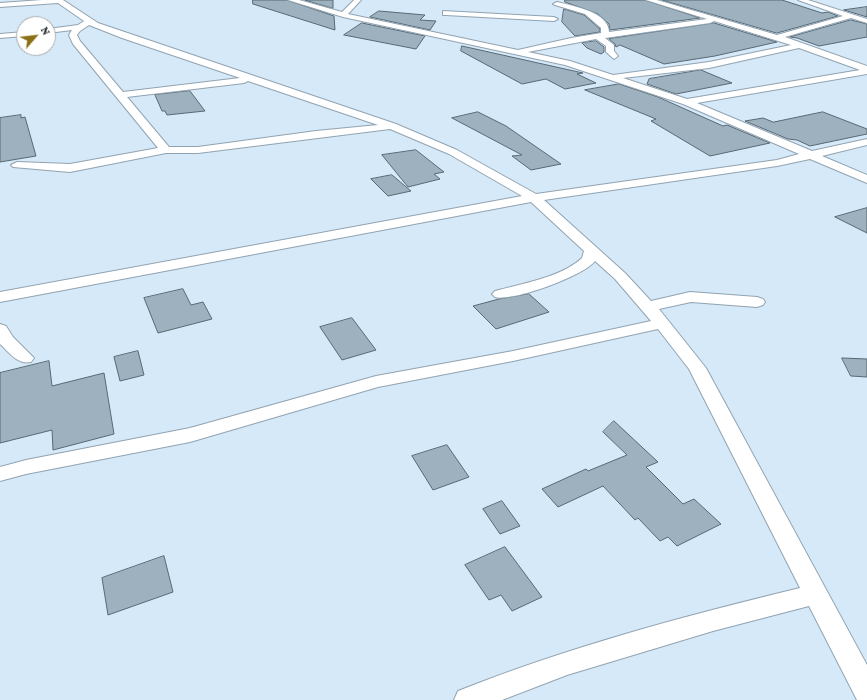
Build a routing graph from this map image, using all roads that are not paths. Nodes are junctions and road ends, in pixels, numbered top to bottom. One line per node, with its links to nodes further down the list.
1 (58, 0): 8 (street); 15 (street)
2 (291, 0): 10 (street)
3 (358, 0): 10 (street)
4 (649, 0): 13 (street)
5 (801, 0): 11 (street)
6 (558, 2): 12 (street); 22 (street)
7 (452, 4): 9 (street)
8 (0, 5)
9 (446, 13): 12 (street); 18 (street)
10 (343, 15): 18 (street)
11 (851, 16): 14 (street); 23 (street)
12 (554, 19): 16 (street)
13 (716, 20): 22 (street); 23 (street)
14 (867, 21)
15 (85, 24): 17 (street); 31 (street); 33 (street)
16 (555, 27)
17 (56, 29)
18 (443, 29): 26 (street)
19 (16, 35): 20 (street)
20 (0, 36)
21 (562, 36): 24 (street)
22 (599, 37): 24 (street); 27 (street)
23 (778, 37): 25 (street)
24 (571, 40): 26 (street)
25 (800, 45): 28 (street); 30 (street)
26 (518, 51): 30 (street)
27 (614, 56)
28 (867, 70): 29 (street)
29 (852, 73): 32 (street); 34 (street)
30 (611, 77): 34 (street)
31 (250, 79): 33 (street); 35 (street)
32 (862, 80)
33 (121, 95): 37 (street)
34 (686, 102): 38 (street)
35 (392, 126): 37 (street); 41 (street)
36 (867, 142): 38 (street)
37 (166, 150): 39 (street)
38 (812, 156): 40 (street); 41 (street)
39 (17, 165)
40 (867, 179)
41 (534, 198): 42 (street); 44 (street)
42 (592, 251): 43 (street); 46 (street)
43 (500, 294)
44 (0, 297)
45 (757, 302): 46 (street)
46 (647, 306): 47 (street)
47 (662, 323): 50 (street); 51 (street)
48 (0, 329): 49 (street)
49 (25, 358)
50 (0, 474)
51 (816, 594): 52 (street); 53 (street)
52 (867, 692)
53 (468, 700)

